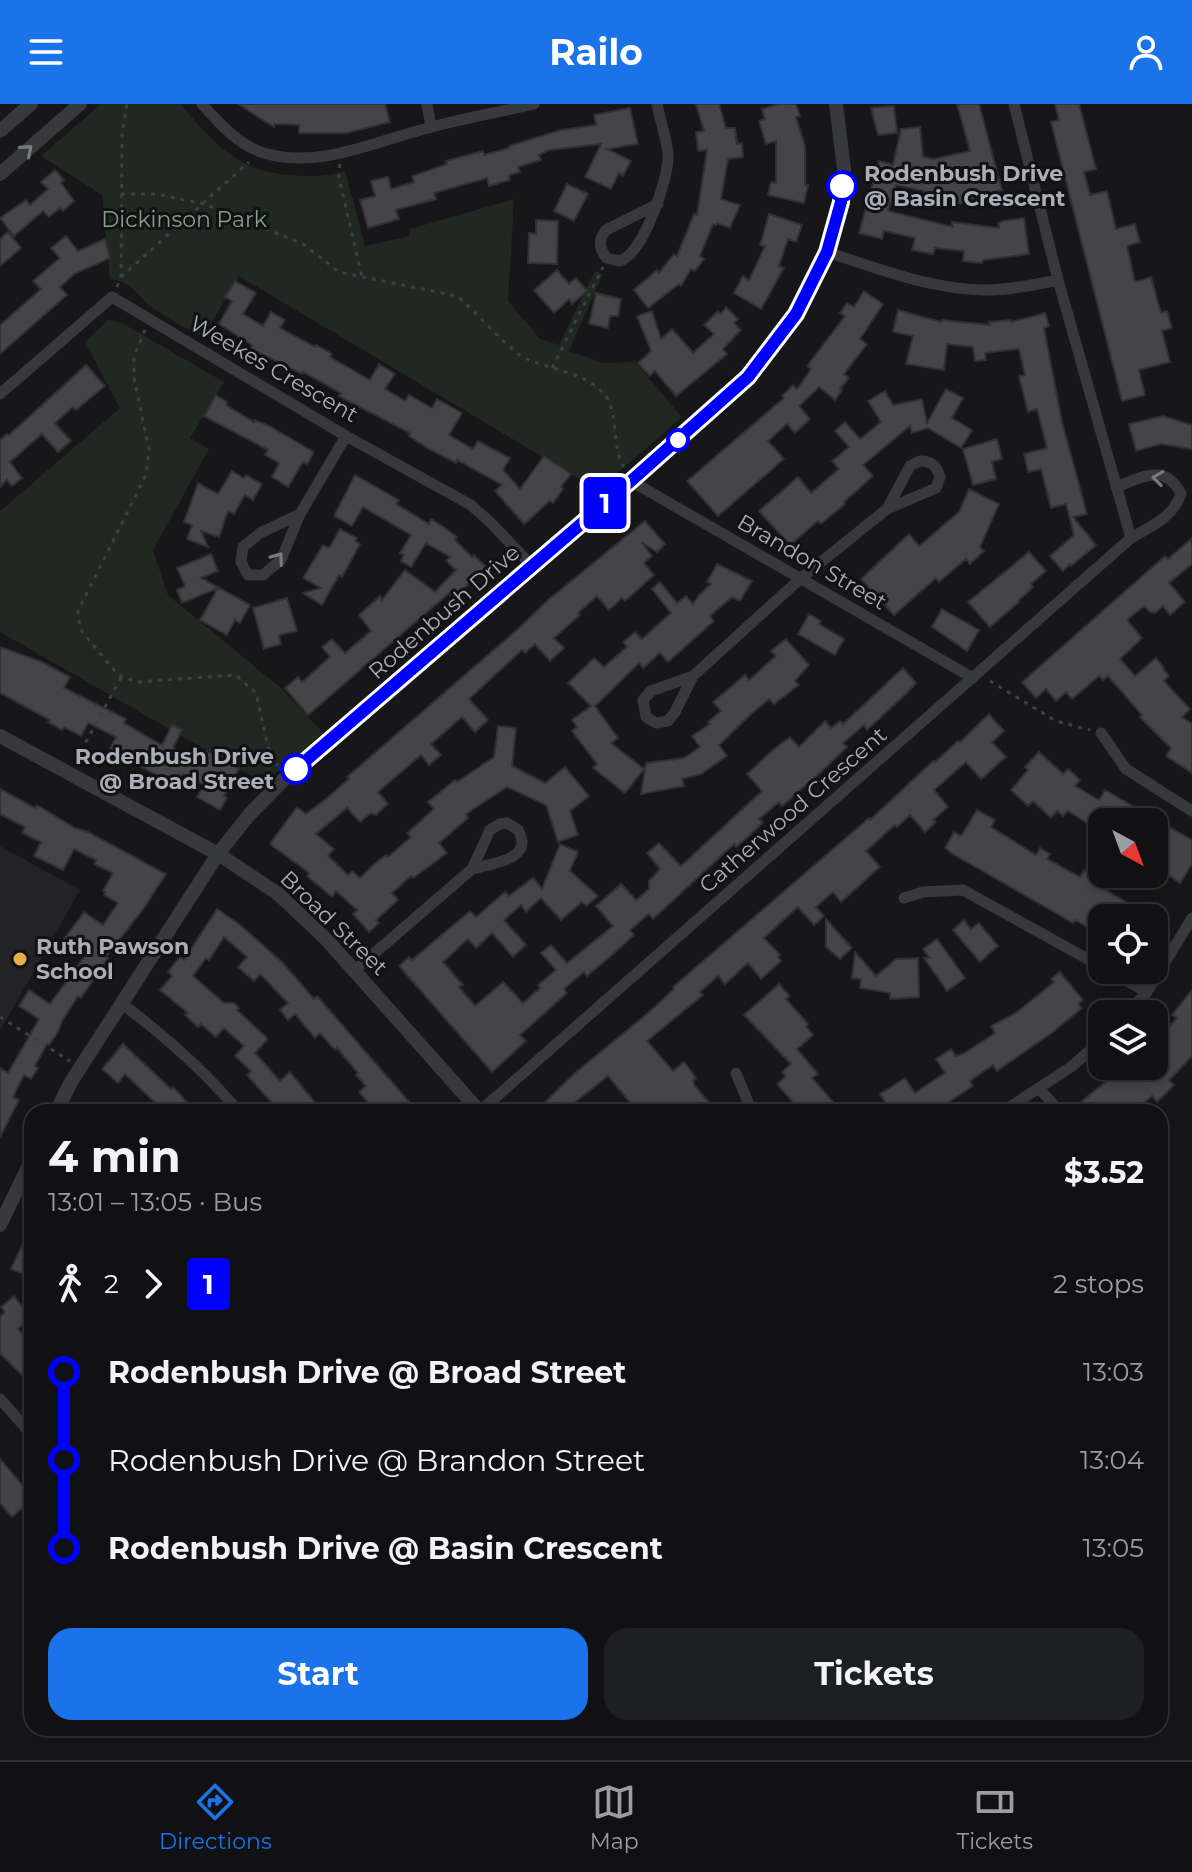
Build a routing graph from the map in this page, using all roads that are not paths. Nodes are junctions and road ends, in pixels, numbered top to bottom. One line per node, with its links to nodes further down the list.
1 (31, 104): 10 (street)
2 (80, 104): 11 (street, one-way to 2)
3 (202, 104): 9 (street)
4 (427, 104): 9 (street)
5 (534, 104): 9 (street)
6 (657, 104): 12 (street)
7 (836, 104): 13 (street, Rodenbush Drive)
8 (1014, 104): 14 (street)
9 (431, 127)
10 (0, 131)
11 (0, 174)
12 (658, 204): 12 (street)
13 (827, 252): 14 (street); 17 (street, Rodenbush Drive)
14 (1058, 280): 18 (street)
15 (0, 394): 16 (street, Weekes Crescent)
16 (346, 436): 20 (street); 22 (street, Weekes Crescent)
17 (631, 481): 22 (street, Rodenbush Drive); 23 (street, Brandon Street)
18 (1116, 487): 21 (street); 21 (street, Catherwood Crescent, one-way to 18)
19 (887, 509): 19 (street); 23 (street)
20 (300, 514): 20 (street, one-way to 20)
21 (1131, 538): 25 (street, Catherwood Crescent)
22 (531, 565): 29 (street, Rodenbush Drive)
23 (800, 579): 24 (street); 25 (street, Brandon Street)
24 (693, 676): 24 (street)
25 (976, 676): 45 (street, Catherwood Crescent)
26 (1101, 733): 28 (street)
27 (0, 736): 29 (street, Broad Street)
28 (1192, 811)
29 (218, 854): 34 (street, Broad Street); 38 (street, Rodenbush Drive)
30 (472, 869): 30 (street); 34 (street)
31 (904, 898): 33 (street)
32 (1192, 918): 36 (street)
33 (1088, 960)
34 (355, 970): 44 (street, Broad Street)
35 (1132, 984): 36 (street)
36 (1147, 992): 37 (street)
37 (1140, 1000)
38 (121, 1003): 42 (street, Rodenbush Drive); 43 (street)
39 (1088, 1052): 41 (street)
40 (736, 1073): 46 (street)
41 (1039, 1088): 47 (street); 48 (street)
42 (60, 1104)
43 (232, 1104)
44 (473, 1104)
45 (489, 1104)
46 (749, 1104)
47 (1014, 1104)
48 (1053, 1104)
49 (24, 1189): 50 (street)
50 (0, 1225)
51 (0, 1399): 52 (street)
52 (24, 1426)

